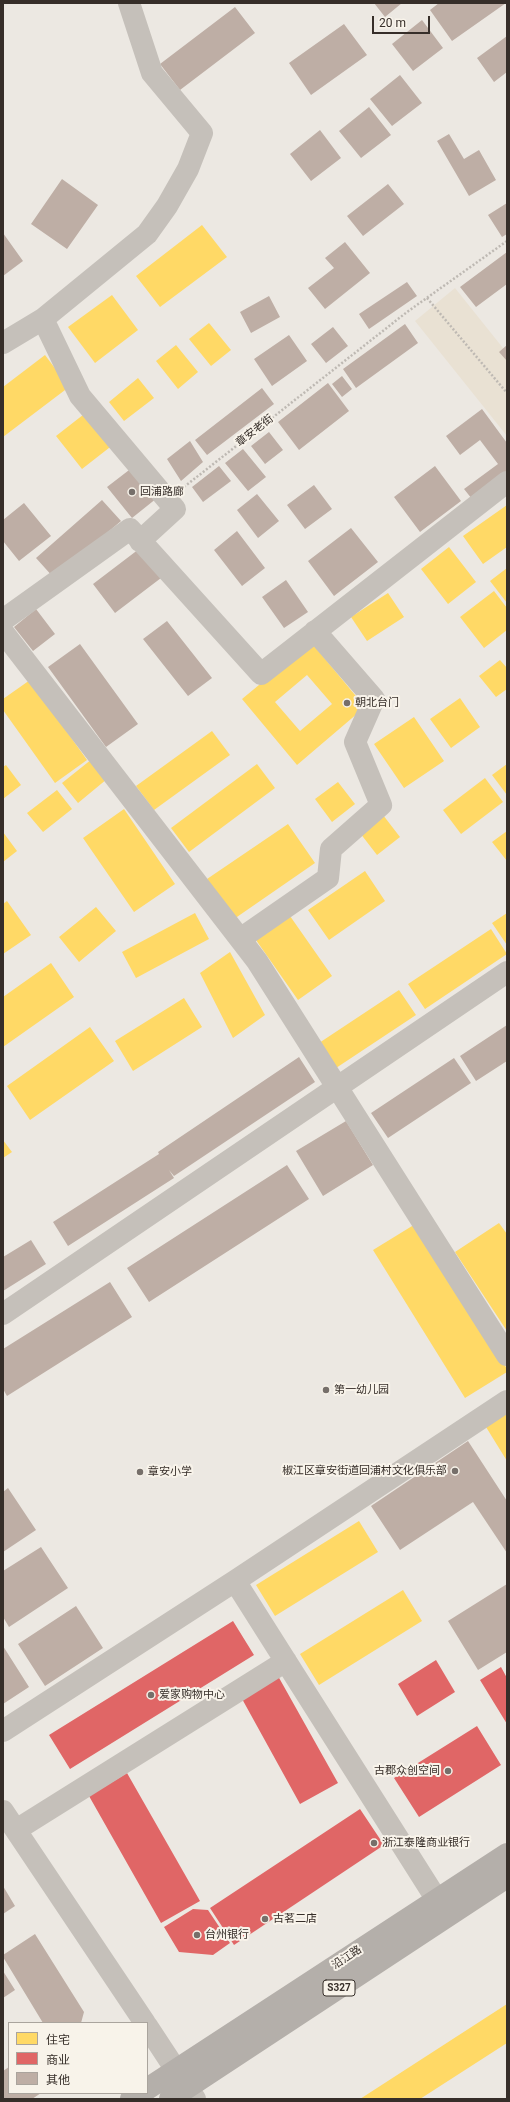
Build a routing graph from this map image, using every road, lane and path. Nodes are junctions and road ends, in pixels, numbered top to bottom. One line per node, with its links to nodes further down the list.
1 (129, 6): 4 (street)
2 (507, 241): 3 (path, 章安老街)
3 (427, 298): 6 (path); 8 (path, 章安老街)
4 (43, 319): 5 (street); 8 (street)
5 (3, 343)
6 (507, 394)
7 (507, 482): 11 (street)
8 (168, 500): 9 (street)
9 (135, 535): 10 (street); 11 (street)
10 (3, 620)
11 (315, 631): 13 (street)
12 (3, 632): 13 (street)
13 (240, 939): 15 (street)
14 (507, 972): 15 (street)
15 (338, 1088): 16 (street); 17 (street)
16 (3, 1314)
17 (507, 1355)
18 (507, 1401): 19 (street)
19 (235, 1581): 20 (street); 21 (street)
20 (286, 1661): 23 (street); 26 (street)
21 (3, 1731)
22 (3, 1811): 23 (street)
23 (16, 1830): 27 (street)
24 (507, 1854): 26 (main road, 沿江路)
25 (507, 1877): 30 (main road, 沿江路 / S327)
26 (437, 1900): 30 (main road, 沿江路)
27 (144, 2022)
28 (148, 2028): 30 (street)
29 (148, 2089): 30 (main road, 沿江路)
30 (182, 2089)

